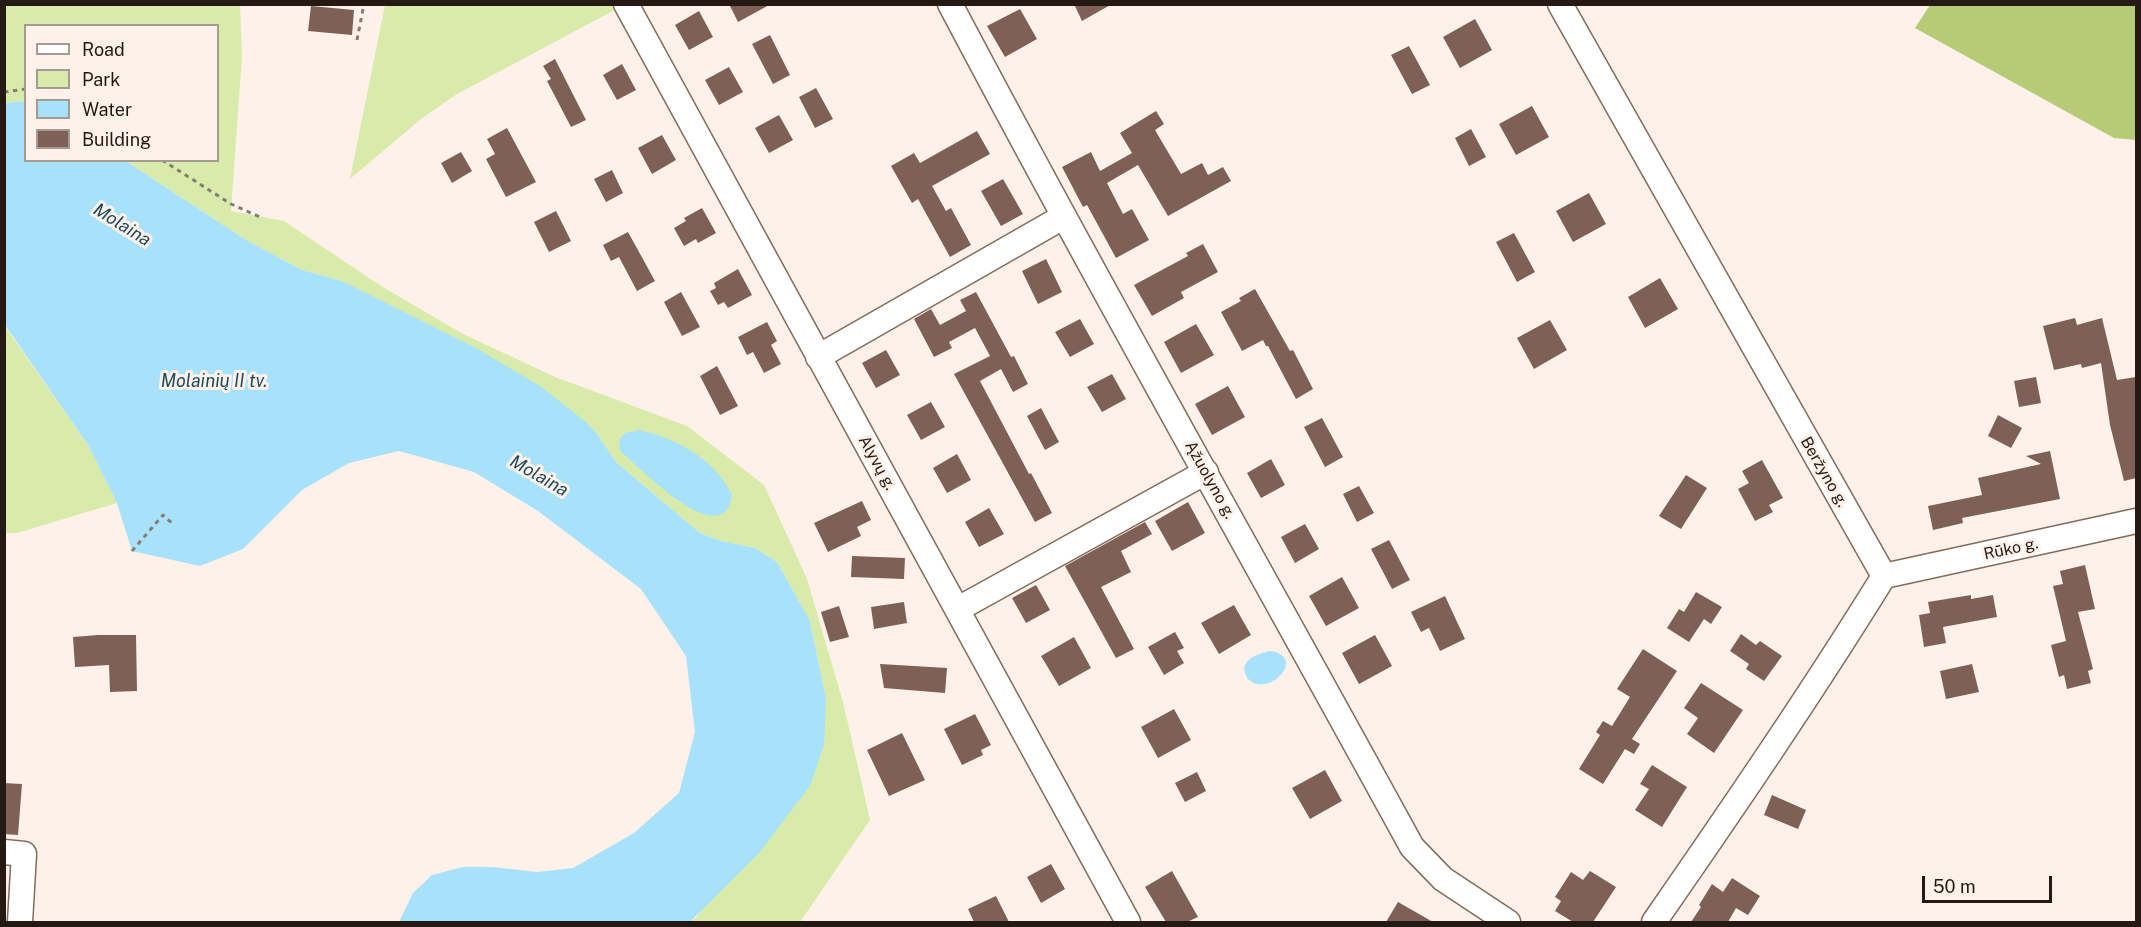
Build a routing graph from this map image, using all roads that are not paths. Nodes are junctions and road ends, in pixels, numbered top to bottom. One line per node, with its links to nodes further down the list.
1 (626, 4): 5 (street, Alyvų g.)
2 (950, 4): 4 (street, Ąžuolyno g.)
3 (1560, 4): 8 (street, Beržyno g.)
4 (1063, 217): 5 (street); 6 (street, Ąžuolyno g.)
5 (818, 357): 9 (street, Alyvų g.)
6 (1206, 472): 9 (street); 13 (street, Ąžuolyno g.)
7 (2136, 521): 8 (street, Rūko g.)
8 (1884, 576): 14 (street)
9 (958, 609): 12 (street, Alyvų g.)
10 (14, 853): 11 (street)
11 (20, 922)
12 (1128, 922)
13 (1508, 922)
14 (1654, 922)

